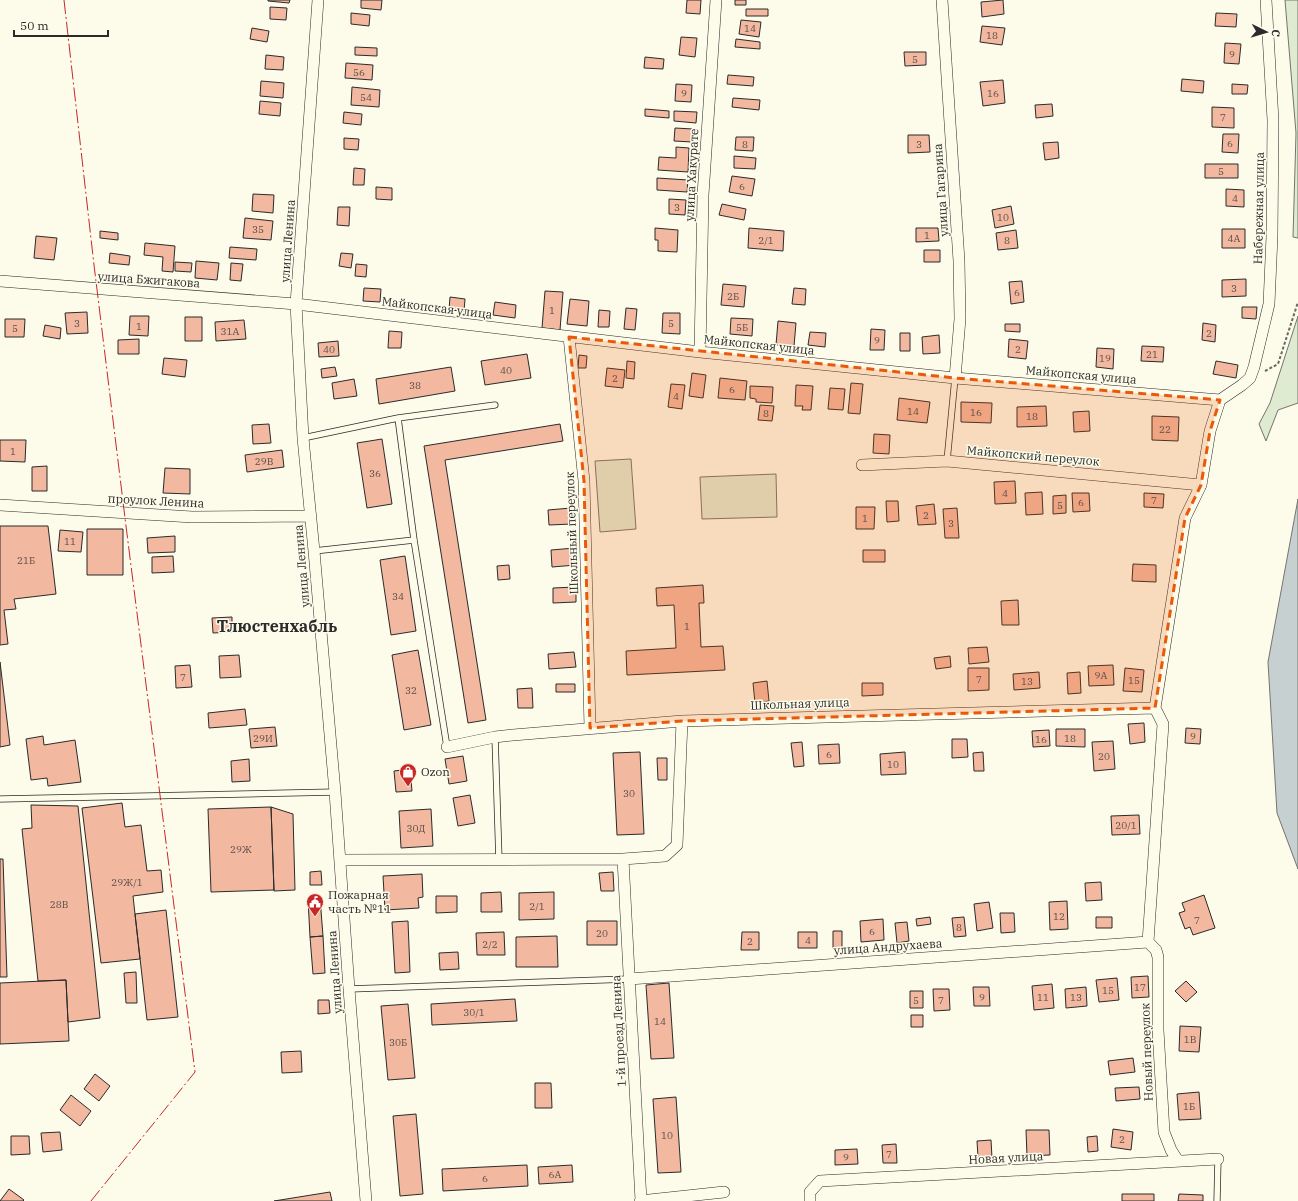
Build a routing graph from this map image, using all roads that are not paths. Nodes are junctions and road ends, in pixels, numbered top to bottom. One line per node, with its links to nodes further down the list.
1 (318, 0): 6 (street, улица Ленина)
2 (716, 0): 8 (street, улица Хакурате)
3 (942, 0): 9 (street, улица Гагарина)
4 (1266, 0): 10 (street, Набережная улица)
5 (0, 281): 6 (street, улица Бжигакова)
6 (296, 304): 7 (street, Майкопская улица); 13 (street, улица Ленина)
7 (569, 337): 8 (street, Майкопская улица); 23 (street, Школьный переулок)
8 (700, 352): 9 (street, Майкопская улица)
9 (955, 378): 10 (street, Майкопская улица); 14 (lane)
10 (1220, 400): 16 (street)
11 (495, 405): 12 (lane)
12 (398, 418): 13 (lane); 19 (lane)
13 (303, 438): 18 (street, улица Ленина)
14 (948, 461): 15 (street, Майкопский переулок); 16 (street, Майкопский переулок)
15 (862, 465)
16 (1201, 485): 21 (street)
17 (0, 505): 18 (street, проулок Ленина)
18 (310, 516): 20 (street, улица Ленина)
19 (414, 540): 20 (lane); 25 (lane)
20 (314, 551): 26 (street, улица Ленина)
21 (1155, 708): 22 (street, Школьная улица); 31 (street)
22 (682, 720): 23 (street, Школьная улица); 28 (street)
23 (590, 728): 24 (street, Школьная улица)
24 (495, 737): 25 (street, Школьная улица); 30 (lane)
25 (447, 747)
26 (335, 792): 27 (lane); 29 (street, улица Ленина)
27 (0, 799)
28 (623, 859): 30 (street); 32 (street, 1-й проезд Ленина)
29 (340, 860): 30 (street); 33 (street, улица Ленина)
30 (500, 860)
31 (1148, 942): 32 (street, улица Андрухаева); 35 (street, Новый переулок)
32 (629, 978): 33 (lane); 38 (street, 1-й проезд Ленина)
33 (349, 988): 37 (street, улица Ленина)
34 (1218, 1159): 35 (street, Новая улица); 40 (lane)
35 (1178, 1161): 39 (street, Новая улица)
36 (724, 1192): 38 (street)
37 (366, 1201)
38 (640, 1201)
39 (810, 1201)
40 (1217, 1201)

